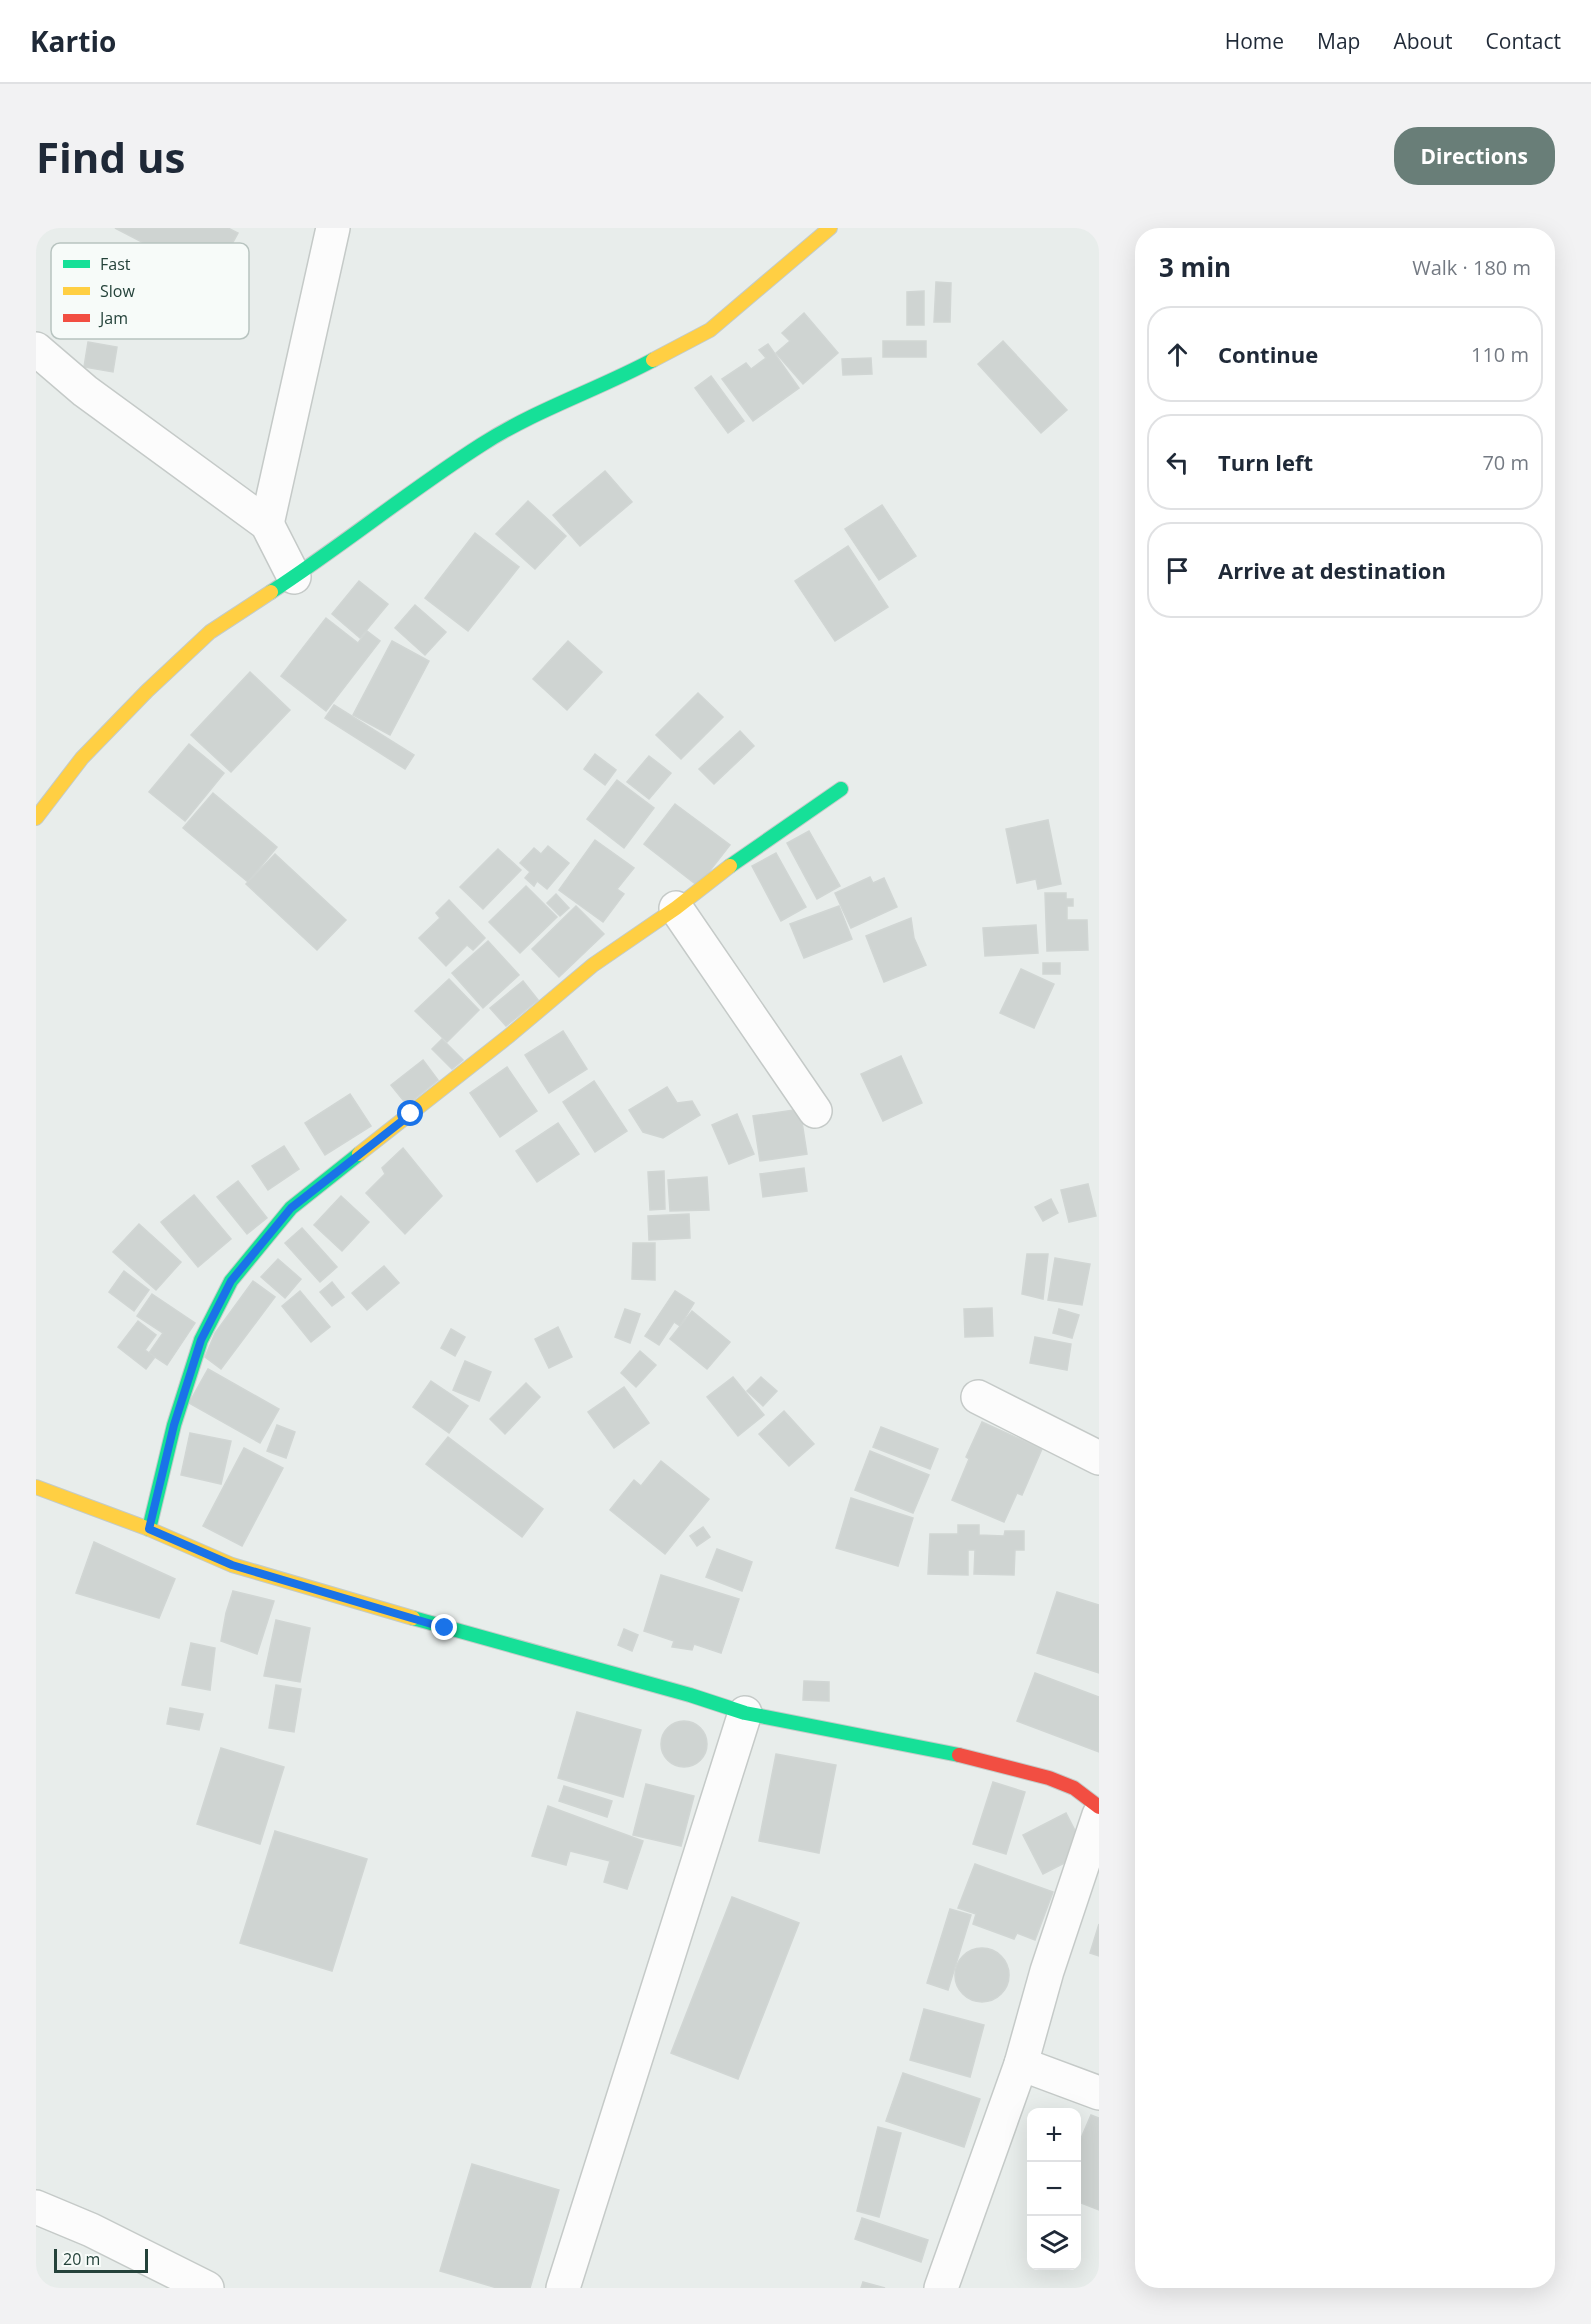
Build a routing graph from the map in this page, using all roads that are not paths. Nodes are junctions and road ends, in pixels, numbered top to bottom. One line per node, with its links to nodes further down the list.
1 (333, 228): 4 (street)
2 (830, 228): 5 (street)
3 (36, 349): 4 (street)
4 (267, 524): 5 (street)
5 (294, 577): 7 (street)
6 (841, 789): 8 (street)
7 (36, 818)
8 (676, 908): 9 (street); 13 (street)
9 (815, 1111)
10 (978, 1398): 11 (street)
11 (1099, 1458)
12 (36, 1487): 13 (street)
13 (149, 1529): 14 (street)
14 (745, 1713): 15 (street); 21 (street)
15 (1099, 1807)
16 (1099, 1815): 17 (street)
17 (1021, 2064): 18 (street); 22 (street)
18 (1099, 2093)
19 (36, 2207): 20 (street)
20 (207, 2288)
21 (563, 2288)
22 (941, 2288)

